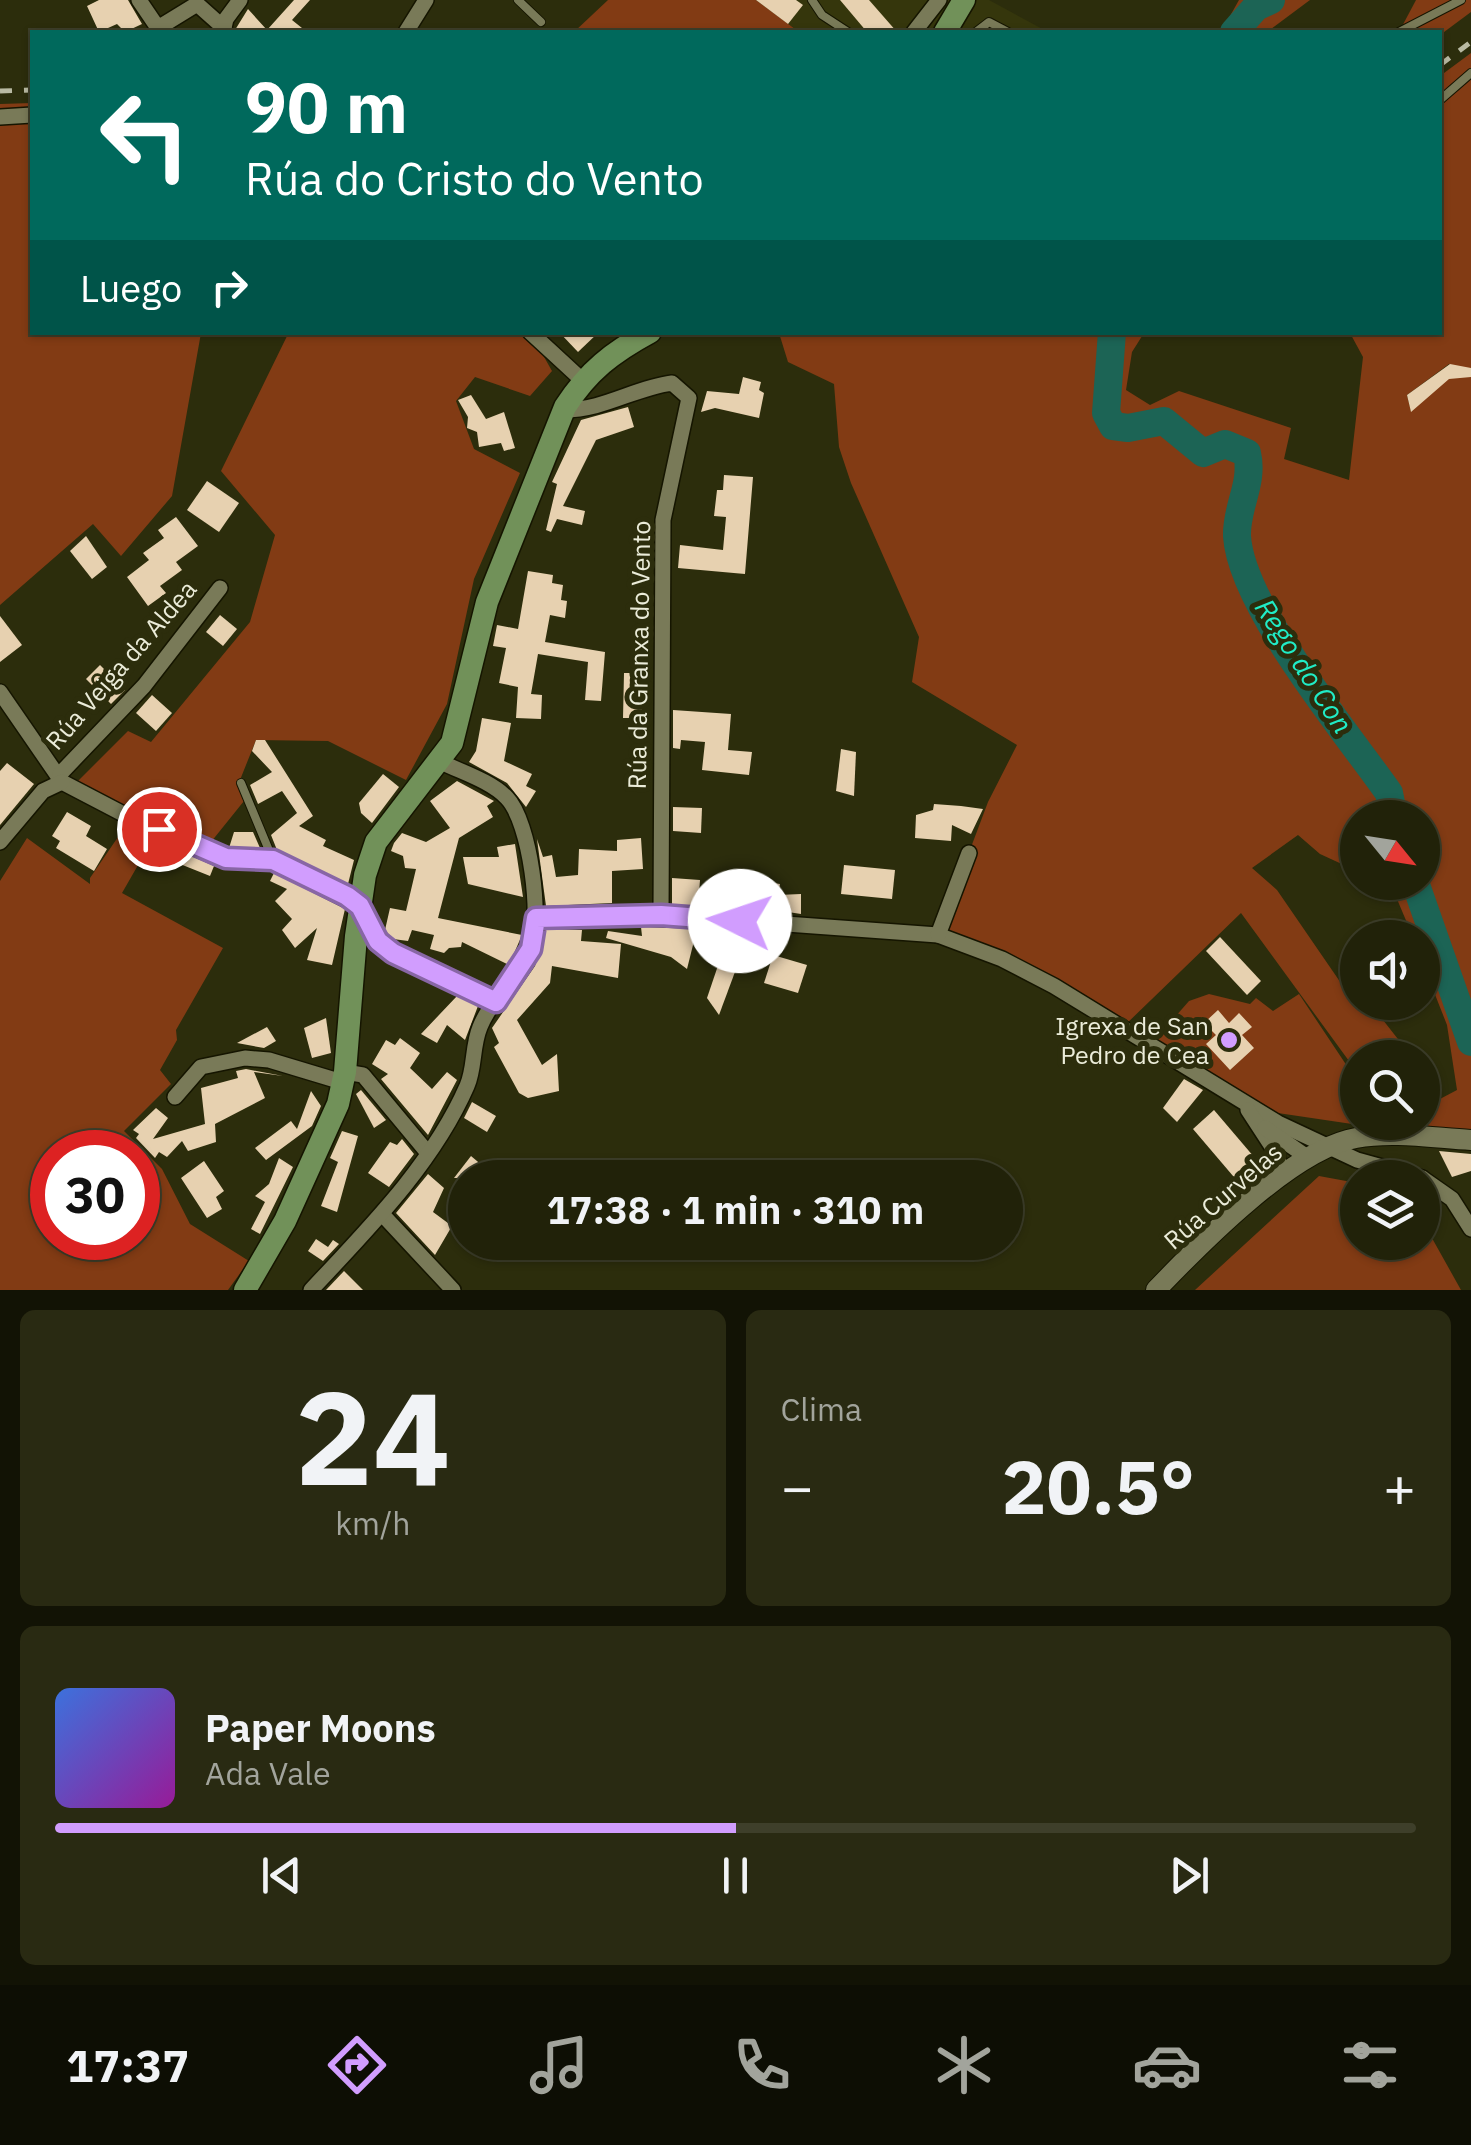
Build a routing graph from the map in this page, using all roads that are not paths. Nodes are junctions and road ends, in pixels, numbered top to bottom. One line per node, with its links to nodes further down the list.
1 (139, 0): 10 (street)
2 (240, 0): 10 (street)
3 (426, 0): 11 (street)
4 (518, 0): 9 (lane)
5 (812, 0): 12 (lane)
6 (938, 0): 13 (street)
7 (964, 0): 14 (main road)
8 (1461, 0): 17 (lane)
9 (541, 22)
10 (223, 30)
11 (407, 30)
12 (845, 30)
13 (916, 30)
14 (946, 30)
15 (978, 30): 16 (lane)
16 (1004, 30)
17 (1403, 30)
18 (1471, 73): 19 (lane)
19 (1442, 98)
20 (30, 115): 21 (street)
21 (0, 117)
22 (533, 335): 24 (street)
23 (645, 335): 24 (main road)
24 (582, 380): 25 (main road)
25 (564, 410): 28 (main road); 35 (street, Rúa da Granxa do Vento)
26 (220, 588): 29 (street, Rúa Veiga da Aldea)
27 (0, 692): 29 (street, Rúa Veiga da Aldea)
28 (441, 762): 34 (main road); 36 (street)
29 (61, 778): 31 (street); 33 (street)
30 (242, 782): 33 (lane)
31 (0, 842)
32 (969, 853): 37 (street)
33 (273, 860): 34 (street)
34 (360, 906): 38 (street); 39 (main road)
35 (661, 915): 36 (street); 37 (street)
36 (536, 918): 38 (street)
37 (938, 935): 41 (street)
38 (496, 1002): 45 (street)
39 (344, 1077): 40 (street); 45 (street); 52 (main road)
40 (176, 1097)
41 (1242, 1103): 42 (street); 44 (street)
42 (1257, 1123): 46 (street); 48 (street)
43 (1471, 1140): 44 (street, Rúa Curvelas)
44 (1326, 1146): 46 (street, Rúa Curvelas); 47 (street)
45 (427, 1152): 50 (street)
46 (1306, 1157): 48 (street, Rúa Curvelas)
47 (1358, 1160)
48 (1280, 1178): 55 (street, Rúa Curvelas)
49 (1440, 1186): 51 (street)
50 (382, 1214): 53 (street); 54 (street)
51 (1471, 1229)
52 (245, 1290)
53 (311, 1290)
54 (452, 1290)
55 (1156, 1290)

